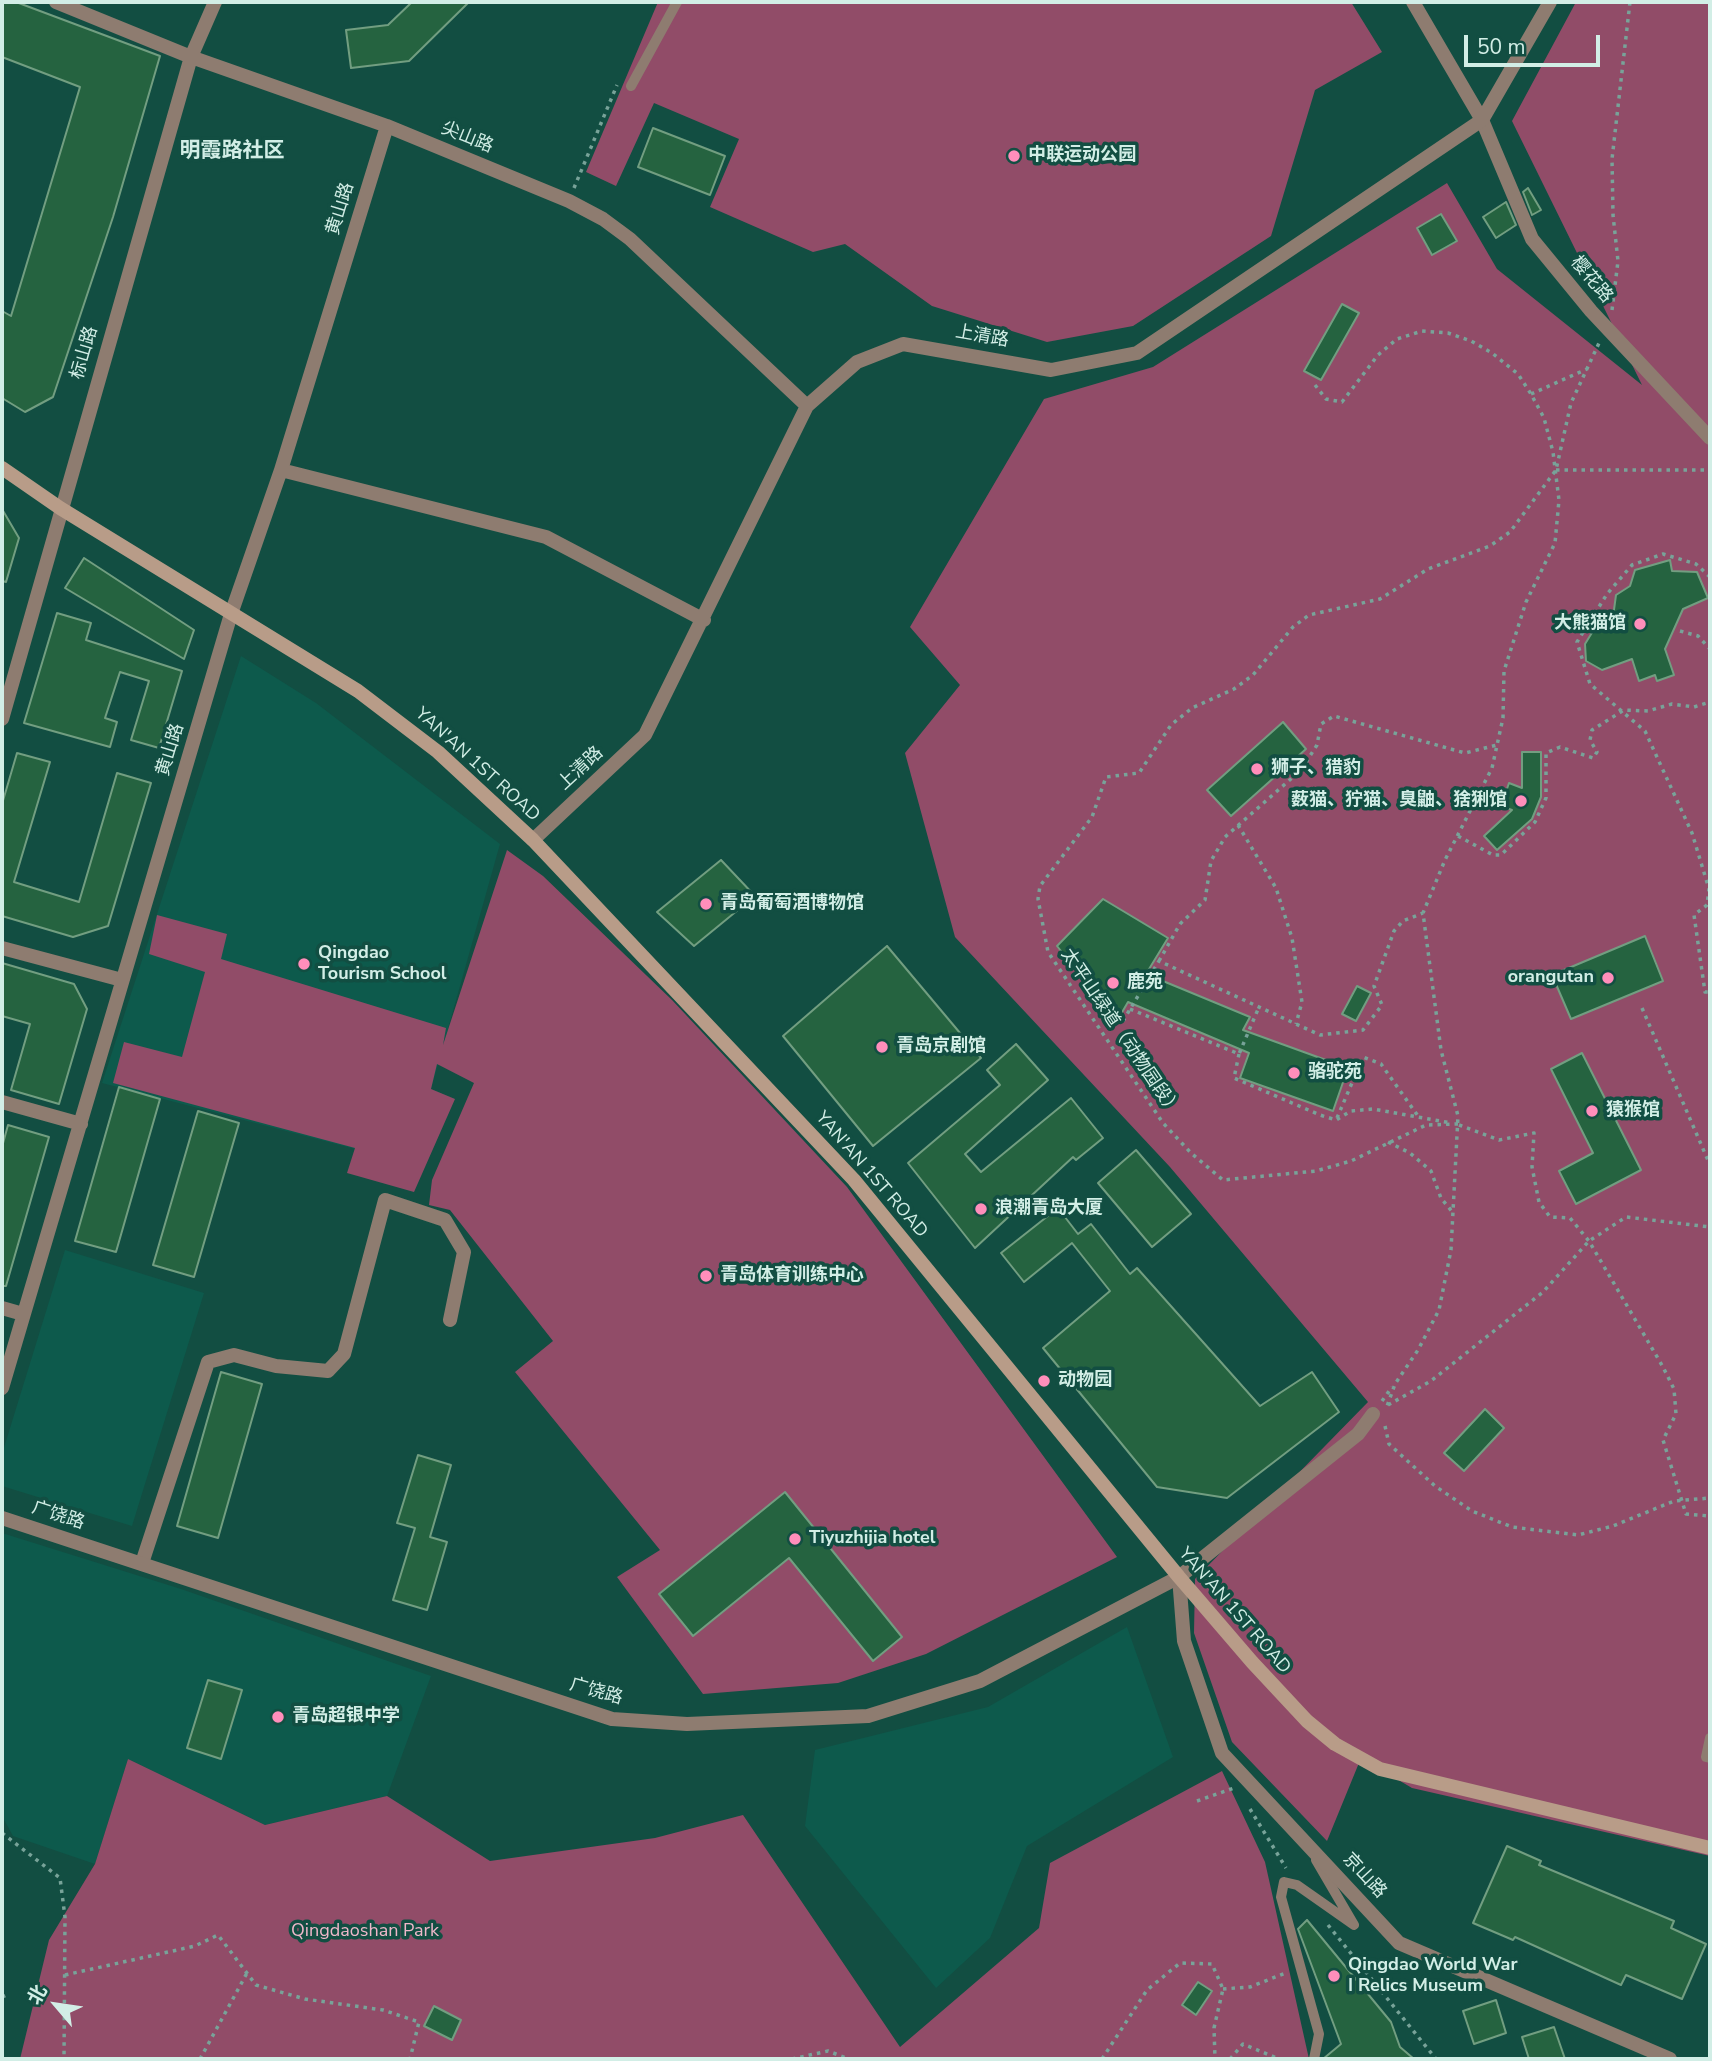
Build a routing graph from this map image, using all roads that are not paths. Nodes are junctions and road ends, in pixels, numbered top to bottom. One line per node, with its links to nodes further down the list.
1 (56, 2): 6 (street, 尖山路)
2 (215, 2): 6 (street, 标山路)
3 (677, 2): 7 (lane)
4 (1413, 2): 8 (street, 樱花路)
5 (1550, 2): 8 (street, 上清路)
6 (191, 57): 9 (street, 尖山路); 14 (street, 标山路)
7 (631, 86)
8 (1482, 120): 10 (street, 上清路); 11 (street, 樱花路)
9 (387, 127): 10 (street, 尖山路); 13 (street, 黄山路)
10 (807, 406): 16 (street, 上清路)
11 (1710, 438)
12 (2, 468): 14 (main road, YAN'AN 1ST ROAD)
13 (281, 470): 15 (street, 黄山路); 16 (street)
14 (60, 508): 15 (main road, YAN'AN 1ST ROAD); 17 (street, 标山路)
15 (231, 614): 18 (main road, YAN'AN 1ST ROAD); 20 (street, 黄山路)
16 (704, 620): 18 (street, 上清路)
17 (2, 719)
18 (533, 840): 30 (main road, YAN'AN 1ST ROAD)
19 (2, 948): 20 (street)
20 (122, 980): 22 (street, 黄山路)
21 (2, 1102): 22 (street)
22 (80, 1124): 24 (street, 黄山路)
23 (2, 1308): 24 (street)
24 (23, 1314): 26 (street, 黄山路)
25 (450, 1320): 29 (street)
26 (2, 1388)
27 (1373, 1414): 30 (street, 广饶路)
28 (2, 1518): 29 (street, 广饶路)
29 (142, 1563): 30 (street, 广饶路)
30 (1179, 1577): 33 (street, 京山路); 34 (main road, YAN'AN 1ST ROAD)
31 (1710, 1738): 32 (lane)
32 (1710, 1758)
33 (1305, 1841): 35 (lane); 36 (street, 京山路)
34 (1710, 1848)
35 (1314, 2059)
36 (1670, 2059)

